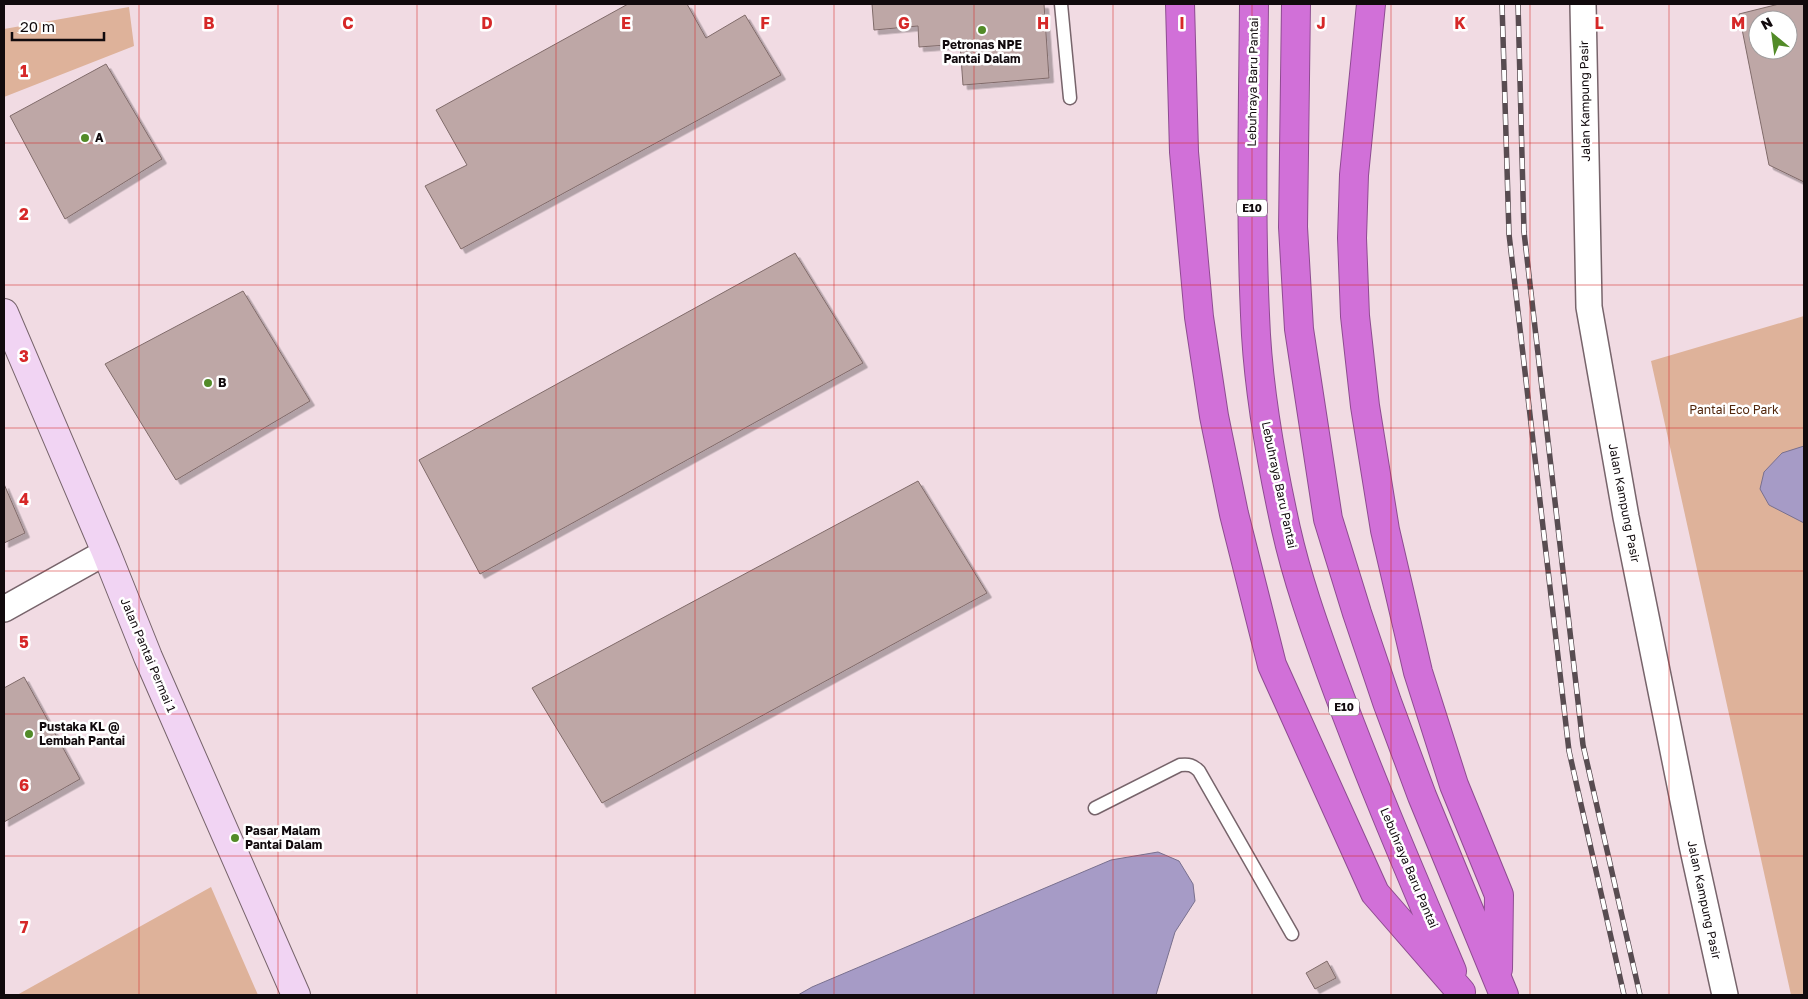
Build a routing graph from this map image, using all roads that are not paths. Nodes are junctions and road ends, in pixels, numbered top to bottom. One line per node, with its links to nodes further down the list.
1 (1061, 4): 7 (lane)
2 (1180, 4): 14 (highway)
3 (1254, 4): 14 (highway, Lebuhraya Baru Pantai / E10)
4 (1296, 4): 13 (highway)
5 (1371, 4): 13 (highway)
6 (1583, 4): 16 (street, Jalan Kampung Pasir)
7 (1070, 98)
8 (4, 313): 9 (street, Jalan Pantai Permai 1)
9 (106, 552): 10 (street); 15 (street, Jalan Pantai Permai 1)
10 (4, 609)
11 (1096, 808): 12 (lane)
12 (1292, 934)
13 (1501, 988)
14 (1462, 994)
15 (296, 995)
16 (1725, 995)

